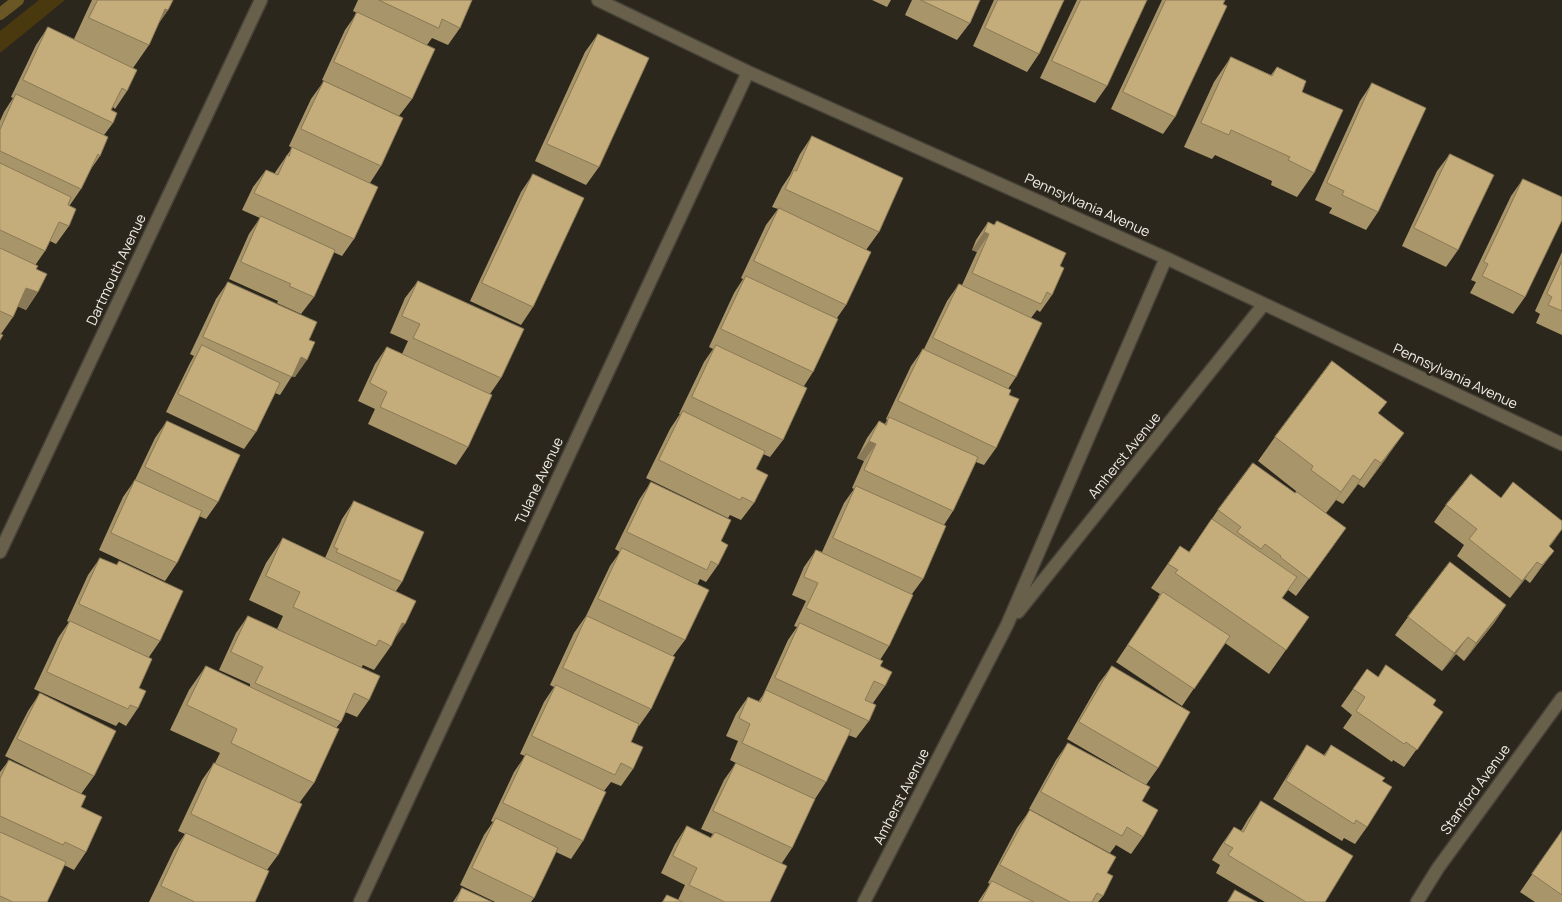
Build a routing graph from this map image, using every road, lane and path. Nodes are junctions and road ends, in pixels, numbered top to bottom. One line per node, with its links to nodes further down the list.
1 (261, 0): 7 (street, Dartmouth Avenue)
2 (598, 0): 3 (street, Pennsylvania Avenue)
3 (748, 72): 4 (street, Pennsylvania Avenue); 10 (street, Tulane Avenue)
4 (1166, 258): 5 (street, Pennsylvania Avenue); 8 (street, Amherst Avenue)
5 (1264, 304): 6 (street, Pennsylvania Avenue); 8 (street, Amherst Avenue)
6 (1562, 444)
7 (0, 552)
8 (1007, 626): 11 (street, Amherst Avenue)
9 (1562, 698): 12 (street, Stanford Avenue)
10 (360, 902)
11 (864, 902)
12 (1417, 902)

